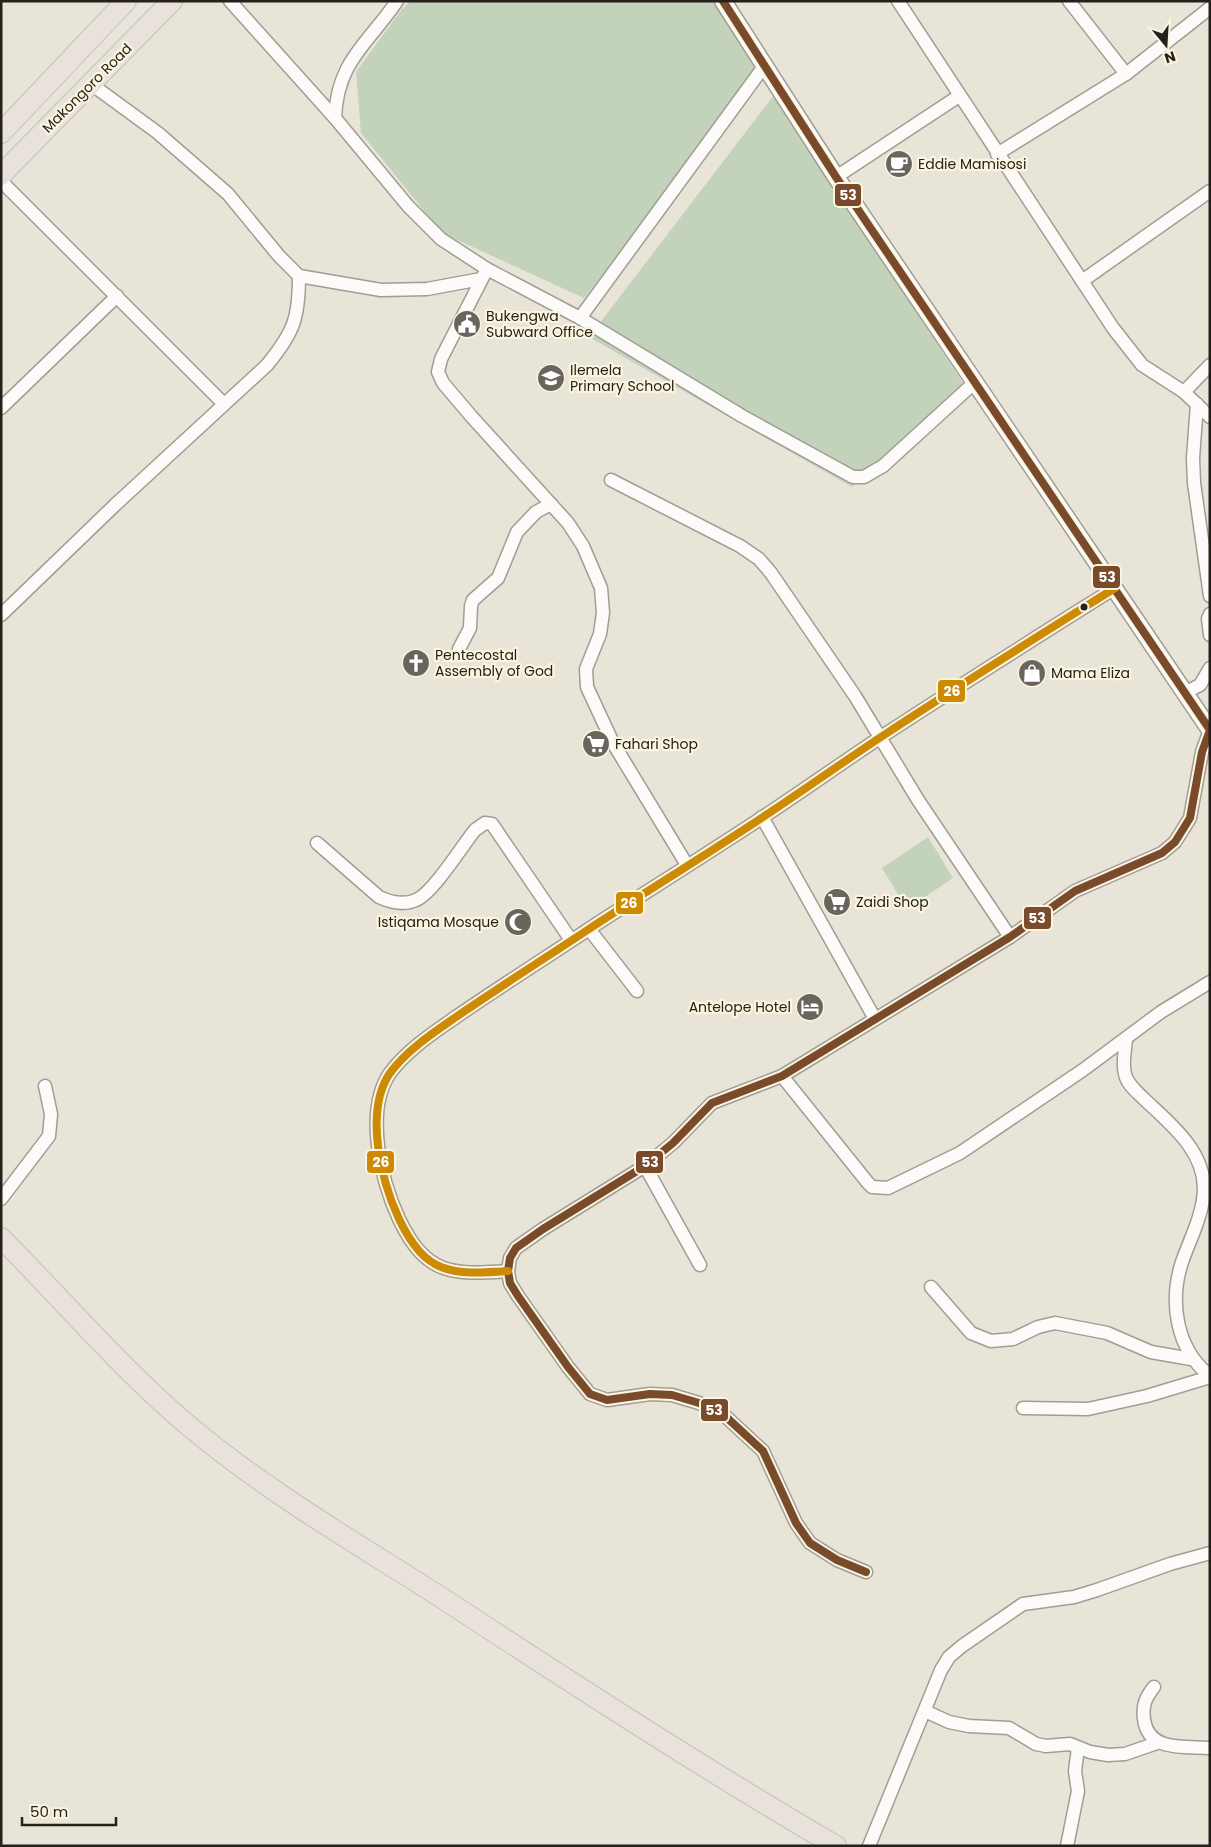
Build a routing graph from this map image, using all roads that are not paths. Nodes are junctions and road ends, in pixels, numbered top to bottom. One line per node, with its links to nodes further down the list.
1 (126, 1): 14 (main road)
2 (172, 1): 11 (main road, Makongoro Road)
3 (230, 1): 13 (street)
4 (397, 1): 13 (street)
5 (722, 1): 9 (street)
6 (898, 1): 12 (street)
7 (1069, 1): 10 (street)
8 (1210, 8): 10 (street)
9 (765, 65): 17 (street); 24 (street)
10 (1126, 74): 15 (street)
11 (91, 84): 16 (main road, Makongoro Road); 21 (street)
12 (958, 96): 15 (street); 17 (street)
13 (334, 118): 20 (street)
14 (1, 134)
15 (997, 154): 22 (street)
16 (1, 175)
17 (836, 178): 26 (street)
18 (1, 181): 23 (street)
19 (1210, 191): 22 (street)
20 (484, 274): 21 (street); 24 (street); 33 (street)
21 (299, 276): 28 (street)
22 (1082, 281): 27 (street)
23 (117, 296): 28 (street); 30 (street)
24 (580, 318): 26 (street)
25 (1207, 372): 27 (street)
26 (974, 383): 34 (street)
27 (1184, 392): 29 (street)
28 (223, 404): 37 (street)
29 (1197, 404): 31 (street); 35 (street)
30 (1, 408)
31 (1210, 417)
32 (612, 480): 43 (street)
33 (551, 504): 39 (street); 46 (street)
34 (1115, 588): 41 (street); 43 (street)
35 (1210, 596)
36 (1210, 614): 38 (street)
37 (1, 615)
38 (1210, 635)
39 (459, 649)
40 (1210, 668): 41 (street)
41 (1186, 692): 42 (street)
42 (1210, 730): 48 (street)
43 (882, 736): 44 (street); 48 (street)
44 (762, 818): 46 (street); 52 (street)
45 (317, 843): 49 (street)
46 (687, 865): 47 (street)
47 (589, 929): 49 (street); 51 (street)
48 (1010, 937): 52 (street)
49 (572, 940): 60 (street)
50 (1210, 982): 53 (street)
51 (637, 991)
52 (875, 1019): 54 (street)
53 (1126, 1040): 54 (street); 62 (street)
54 (782, 1076): 56 (street)
55 (45, 1086): 57 (street)
56 (645, 1166): 59 (street); 60 (street)
57 (1, 1200)
58 (1, 1238): 72 (main road)
59 (700, 1265)
60 (508, 1271): 66 (street)
61 (931, 1287): 62 (street)
62 (1191, 1359): 63 (street)
63 (1210, 1376): 64 (street)
64 (1024, 1408)
65 (1210, 1553): 68 (street)
66 (866, 1572)
67 (1154, 1687): 69 (street)
68 (925, 1711): 70 (street); 73 (street)
69 (1157, 1743): 70 (street); 71 (street)
70 (1078, 1748): 74 (street)
71 (1210, 1748)
72 (836, 1846)
73 (869, 1846)
74 (1067, 1846)

